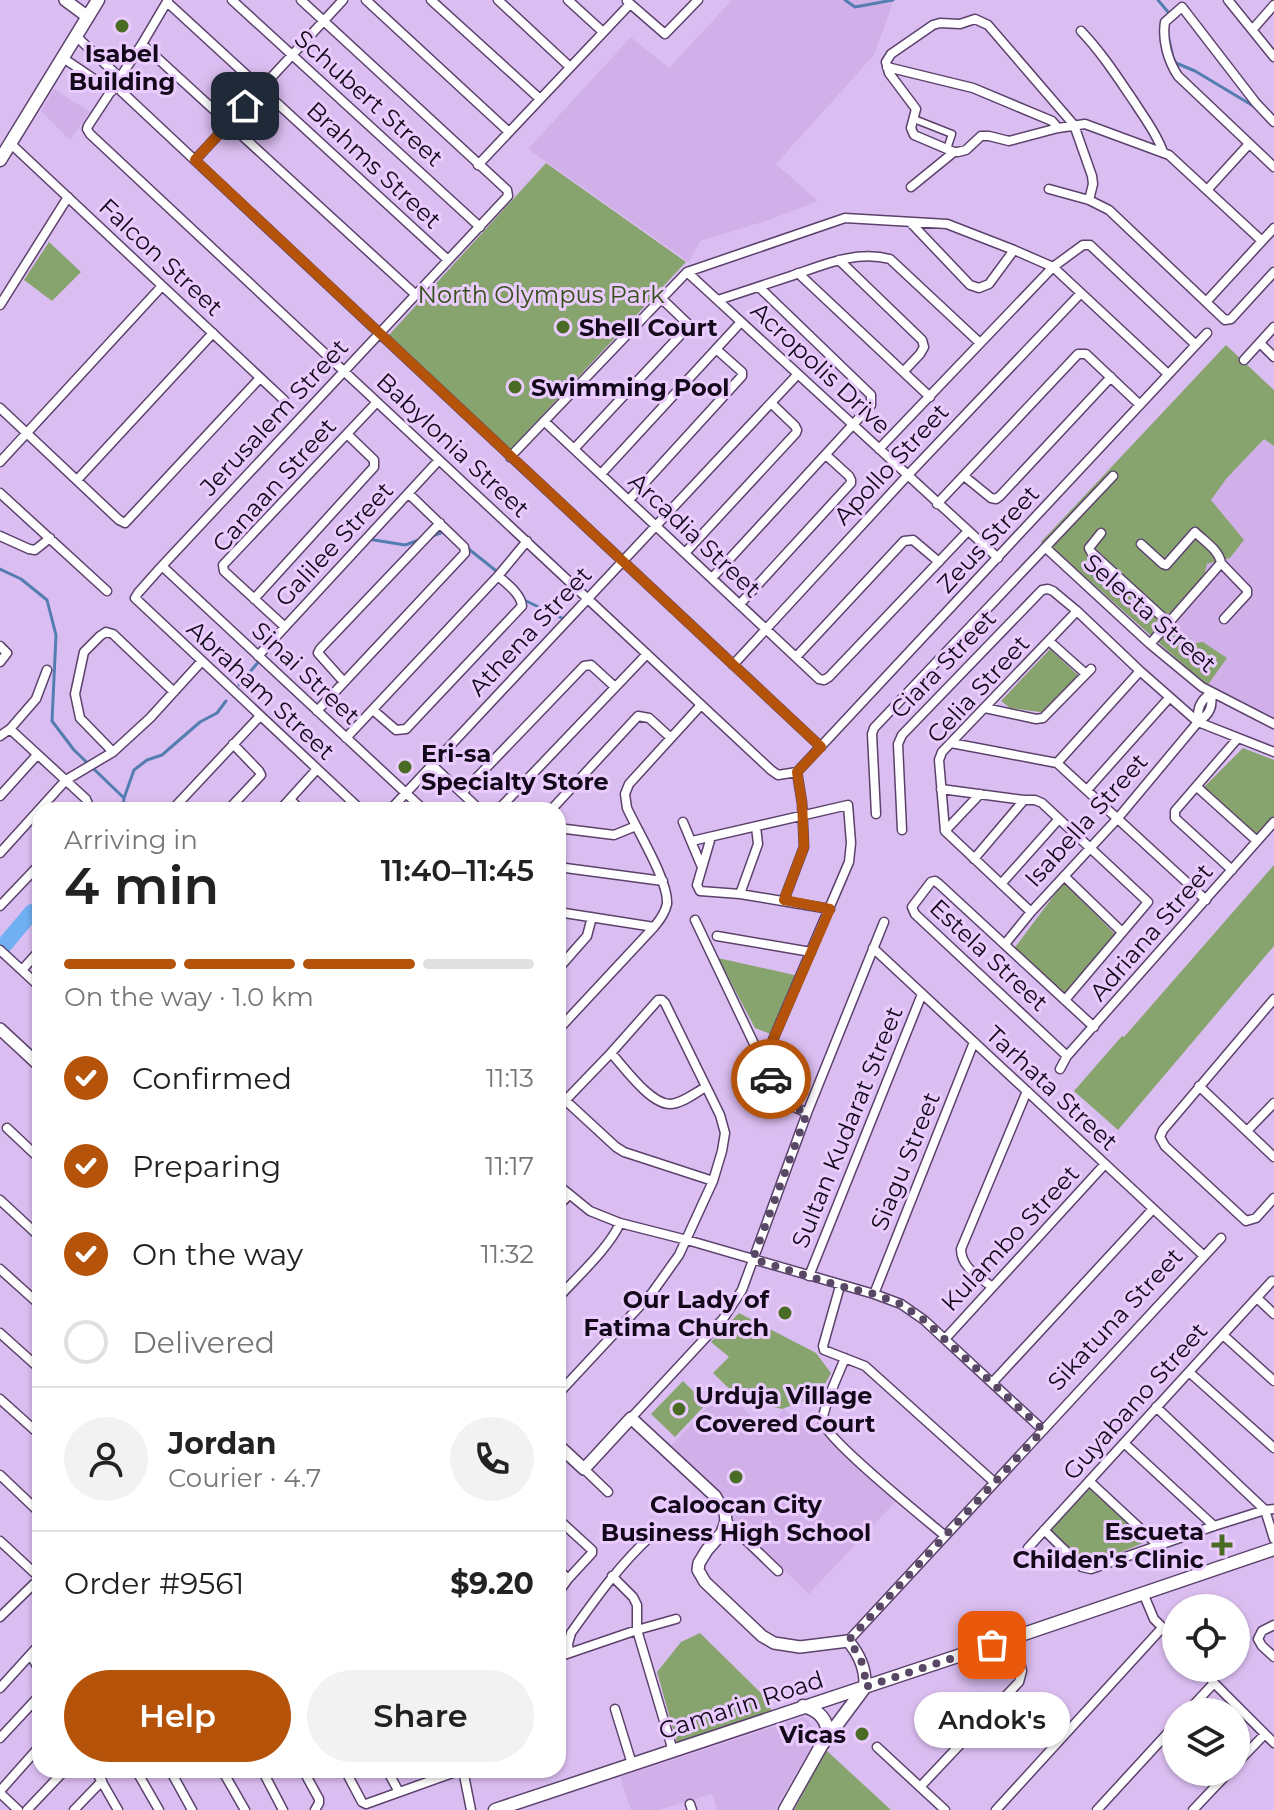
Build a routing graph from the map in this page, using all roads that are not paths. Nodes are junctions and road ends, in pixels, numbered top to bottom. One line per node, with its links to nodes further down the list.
1 (65, 0): 15 (street)
2 (98, 0): 15 (main road)
3 (232, 0): 22 (street, Schubert Street)
4 (301, 0): 16 (street)
5 (343, 0): 16 (street)
6 (366, 0): 37 (street)
7 (431, 0): 31 (street)
8 (498, 0): 25 (street)
9 (568, 0): 19 (street)
10 (1228, 0): 17 (street)
11 (168, 1): 21 (street); 28 (street, Brahms Street)
12 (628, 2): 13 (street); 19 (street)
13 (693, 2)
14 (1274, 5): 17 (street)
15 (88, 17): 20 (main road)
16 (323, 21): 22 (street); 44 (street)
17 (1253, 29): 23 (street)
18 (1081, 31): 41 (street)
19 (603, 32): 25 (street)
20 (76, 36): 24 (main road); 27 (street)
21 (142, 44): 27 (street); 34 (street)
22 (292, 55): 28 (street); 52 (street, Schubert Street)
23 (1274, 57)
24 (63, 58): 30 (street); 38 (main road)
25 (570, 67): 31 (street)
26 (887, 67): 32 (street); 35 (street); 36 (street)
27 (120, 78): 29 (street); 30 (street)
28 (261, 88): 34 (street); 56 (street, Brahms Street)
29 (121, 91): 30 (street); 43 (street)
30 (110, 92): 81 (street, Babylonia Street)
31 (540, 99): 37 (street)
32 (914, 119): 40 (street); 40 (street)
33 (1274, 122): 39 (street)
34 (228, 124): 43 (street); 65 (street)
35 (1074, 125): 36 (street); 41 (street); 50 (street)
36 (1058, 128): 40 (street)
37 (509, 132): 44 (street)
38 (10, 143): 42 (main road); 49 (street, Falcon Street)
39 (1249, 144): 45 (street); 48 (street)
40 (951, 150): 46 (street)
41 (1163, 152): 48 (street)
42 (1, 157)
43 (195, 160): 74 (street)
44 (478, 165): 52 (street, Jerusalem Street)
45 (1274, 167)
46 (911, 187)
47 (1049, 189): 50 (street)
48 (1208, 189): 54 (street)
49 (68, 197): 62 (street, Falcon Street); 69 (street)
50 (1089, 200): 68 (street)
51 (911, 222): 55 (street); 55 (street); 59 (street)
52 (480, 227): 56 (street, Jerusalem Street)
53 (1274, 228): 54 (street)
54 (1262, 241): 68 (street)
55 (1014, 250): 58 (street)
56 (448, 260): 65 (street, Jerusalem Street)
57 (839, 260): 61 (street); 75 (street); 82 (street)
58 (1053, 267): 64 (street); 75 (street); 77 (street)
59 (687, 272): 66 (street); 67 (street, Acropolis Drive)
60 (1274, 272): 68 (street)
61 (798, 273): 63 (street); 82 (street)
62 (162, 286): 72 (street, Falcon Street); 95 (street)
63 (759, 287): 67 (street); 94 (street)
64 (1081, 293): 84 (street); 104 (street, Apollo Street)
65 (416, 295): 74 (street, Jerusalem Street)
66 (662, 299): 93 (street); 97 (street)
67 (718, 300): 70 (street, Acropolis Drive)
68 (1206, 302)
69 (0, 305)
70 (741, 322): 78 (street); 83 (street, Acropolis Drive)
71 (1274, 327): 76 (street)
72 (213, 333): 86 (street, Falcon Street); 107 (street)
73 (1207, 333): 77 (street, Zeus Street)
74 (379, 334): 81 (street, Jerusalem Street); 100 (street)
75 (980, 343): 87 (street)
76 (1260, 343): 79 (street); 80 (street)
77 (1196, 345): 84 (street, Zeus Street)
78 (716, 349): 103 (street); 110 (street)
79 (1274, 357)
80 (1244, 360)
81 (344, 371): 89 (street, Babylonia Street); 126 (street, Jerusalem Street)
82 (904, 371): 87 (street)
83 (798, 374): 90 (street, Athena Street); 94 (street, Acropolis Drive)
84 (1168, 374): 91 (street, Zeus Street)
85 (1111, 377): 91 (street); 105 (street); 105 (street)
86 (260, 378): 88 (street, Falcon Street); 107 (street)
87 (930, 397): 98 (street)
88 (284, 400)
89 (377, 402): 96 (street, Canaan Street); 101 (street, Babylonia Street)
90 (771, 403): 113 (street, Athena Street); 121 (street)
91 (1140, 405): 122 (street, Zeus Street)
92 (0, 408): 95 (street)
93 (544, 421): 97 (street, Arcadia Street); 100 (street)
94 (853, 425): 98 (street, Acropolis Drive); 99 (street)
95 (26, 433): 102 (street); 107 (street)
96 (347, 434): 132 (street); 132 (street, Canaan Street)
97 (574, 449): 103 (street, Arcadia Street)
98 (879, 449): 104 (street, Acropolis Drive)
99 (826, 455): 128 (street); 133 (street)
100 (510, 457): 123 (street)
101 (439, 460): 109 (street, Galilee Street); 118 (street, Babylonia Street)
102 (0, 462)
103 (601, 474): 110 (street, Arcadia Street)
104 (907, 476): 111 (street, Acropolis Drive); 138 (street, Apollo Street)
105 (964, 476): 111 (street)
106 (1113, 476): 120 (street)
107 (77, 480)
108 (0, 493): 117 (street)
109 (409, 494): 112 (street); 137 (street, Galilee Street)
110 (629, 500): 113 (street, Arcadia Street)
111 (937, 504): 114 (street, Acropolis Drive)
112 (440, 523): 150 (street); 150 (street)
113 (656, 526): 121 (street, Arcadia Street); 123 (street, Athena Street)
114 (968, 531): 122 (street, Acropolis Drive); 124 (street)
115 (1101, 533): 136 (street)
116 (0, 536): 117 (street)
117 (50, 538): 129 (street)
118 (527, 541): 127 (street); 131 (street, Babylonia Street)
119 (1141, 544): 125 (street)
120 (1046, 548): 140 (street, Selecta Street); 199 (street)
121 (685, 553): 128 (street, Arcadia Street)
122 (998, 558): 169 (street, Zeus Street)
123 (622, 561): 131 (street, Athena Street); 147 (street)
124 (939, 562): 144 (street); 144 (street, Arcadia Street)
125 (1221, 563): 135 (street); 136 (street)
126 (162, 566): 130 (street, Jerusalem Street); 143 (street, Sinai Street)
127 (498, 576): 157 (street); 157 (street)
128 (712, 578): 133 (street, Arcadia Street)
129 (107, 591)
130 (135, 598): 146 (street, Abraham Street)
131 (587, 598): 142 (street, Babylonia Street); 174 (street, Athena Street)
132 (254, 599): 137 (street, Canaan Street)
133 (740, 604): 138 (street, Arcadia Street)
134 (1077, 611): 139 (street, Celia Street); 149 (street); 209 (street, Ciara Street)
135 (1224, 619)
136 (1169, 623): 140 (street)
137 (285, 627): 143 (street, Galilee Street)
138 (766, 629): 144 (street, Arcadia Street); 147 (street, Apollo Street)
139 (1049, 641): 156 (street, Celia Street); 156 (street)
140 (1150, 644): 153 (street, Selecta Street)
141 (0, 646): 145 (street)
142 (647, 654): 151 (street); 155 (street, Babylonia Street)
143 (258, 656): 158 (street, Sinai Street)
144 (796, 657)
145 (0, 662)
146 (201, 662): 152 (street); 159 (street, Abraham Street)
147 (733, 665): 169 (street)
148 (47, 670): 162 (street)
149 (1140, 671): 154 (street); 173 (street)
150 (344, 682): 158 (street)
151 (615, 687): 182 (street); 197 (street)
152 (174, 692): 170 (street); 170 (street)
153 (1211, 693): 160 (street, Isabella Street); 161 (street, Selecta Street)
154 (1169, 698): 160 (street); 180 (street)
155 (701, 705): 165 (street); 176 (street, Babylonia Street)
156 (985, 708): 167 (street, Celia Street)
157 (373, 710): 164 (street)
158 (317, 711): 164 (street, Sinai Street)
159 (260, 716): 168 (street); 175 (street, Abraham Street)
160 (1198, 722): 166 (street); 202 (street, Isabella Street)
161 (1274, 724)
162 (10, 729): 163 (street); 172 (street)
163 (0, 736)
164 (346, 738): 181 (street, Sinai Street)
165 (671, 738): 198 (street); 206 (street)
166 (1238, 738): 171 (street); 178 (street)
167 (951, 743): 173 (street); 179 (street, Celia Street)
168 (233, 744): 189 (street); 190 (street)
169 (821, 747): 176 (street, Zeus Street)
170 (113, 752): 177 (street)
171 (1274, 752)
172 (37, 755): 177 (street); 184 (street)
173 (1057, 763): 180 (street)
174 (432, 765): 181 (street, Athena Street); 182 (street)
175 (317, 769): 185 (street); 193 (street, Abraham Street)
176 (797, 772): 200 (street)
177 (66, 780): 187 (street); 188 (street)
178 (1197, 787): 213 (street); 219 (street)
179 (941, 789): 183 (street); 210 (street, Celia Street)
180 (1087, 790): 202 (street)
181 (406, 793): 194 (street, Athena Street); 195 (street, Sinai Street)
182 (462, 793): 196 (street)
183 (980, 794): 186 (street); 210 (street)
184 (0, 796)
185 (290, 799): 191 (street); 192 (street)
186 (1024, 800): 203 (street); 216 (street)
187 (46, 802)
188 (87, 802)
189 (179, 802)
190 (236, 802)
191 (287, 802)
192 (293, 802)
193 (352, 802)
194 (398, 802)
195 (416, 802)
196 (472, 802)
197 (506, 802)
198 (558, 802)
199 (876, 814)
200 (803, 815): 207 (street); 225 (street); 228 (street)
201 (32, 818): 215 (street)
202 (1118, 818): 214 (street, Isabella Street); 226 (street)
203 (1058, 820): 214 (street); 223 (street)
204 (683, 822): 212 (street)
205 (1274, 822): 213 (street, Adriana Street)
206 (636, 826): 208 (street); 222 (street)
207 (756, 827): 211 (street); 224 (street)
208 (566, 829)
209 (902, 830)
210 (945, 831): 216 (street)
211 (711, 837): 212 (street); 217 (street)
212 (692, 841): 217 (street)
213 (1257, 841): 219 (street, Adriana Street)
214 (1090, 848): 221 (street, Isabella Street); 235 (street)
215 (0, 853)
216 (974, 859): 223 (street)
217 (701, 866): 224 (street)
218 (566, 868): 222 (street)
219 (1232, 870): 226 (street, Adriana Street)
220 (32, 872): 227 (street)
221 (1064, 876): 229 (street, Isabella Street); 235 (street)
222 (663, 881): 234 (street)
223 (1001, 884): 229 (street)
224 (740, 894): 225 (street)
225 (784, 900): 228 (street)
226 (1206, 900): 249 (street, Adriana Street)
227 (0, 906)
228 (830, 909): 240 (street)
229 (1031, 912): 237 (street, Isabella Street)
230 (566, 913): 231 (street)
231 (592, 917): 234 (street); 242 (street)
232 (695, 920): 255 (street)
233 (884, 922): 238 (street)
234 (654, 927): 248 (street)
235 (1122, 932): 247 (street)
236 (717, 936): 240 (street)
237 (1005, 944): 247 (street); 253 (street, Estela Street)
238 (873, 948): 245 (street, Tarhata Street); 263 (street)
239 (2, 952): 243 (street)
240 (811, 952): 255 (street)
241 (32, 959): 243 (street)
242 (566, 960)
243 (22, 970): 244 (street)
244 (32, 979)
245 (922, 994): 251 (street, Tarhata Street); 283 (street, Sultan Kudarat Street)
246 (1274, 999): 257 (street)
247 (1065, 1000): 249 (street)
248 (566, 1021)
249 (1094, 1027): 253 (street, Adriana Street)
250 (1, 1030): 254 (street)
251 (974, 1042): 259 (street, Tarhata Street); 288 (street, Siagu Street)
252 (611, 1053): 258 (street); 258 (street); 260 (street)
253 (1067, 1056): 256 (street, Adriana Street)
254 (32, 1059)
255 (763, 1063): 263 (street)
256 (1060, 1069)
257 (1199, 1086): 265 (street); 273 (street)
258 (706, 1087): 269 (street)
259 (1027, 1091): 268 (street, Tarhata Street); 286 (street)
260 (566, 1099)
261 (566, 1101): 269 (street)
262 (1274, 1103): 265 (street)
263 (807, 1113): 281 (street)
264 (7, 1128): 266 (street)
265 (1247, 1131): 267 (street)
266 (32, 1151)
267 (1274, 1157)
268 (1105, 1164): 275 (street, Tarhata Street); 286 (street, Kulambo Street)
269 (713, 1181): 279 (street)
270 (566, 1192): 271 (street)
271 (569, 1195): 272 (street); 276 (street)
272 (566, 1198)
273 (1274, 1198)
274 (0, 1200): 277 (street)
275 (1153, 1209): 280 (street, Tarhata Street); 299 (street)
276 (620, 1223): 279 (street); 287 (street)
277 (32, 1230)
278 (1221, 1238): 280 (street, Sikatuna Street)
279 (687, 1240): 281 (street); 300 (street)
280 (1204, 1256): 305 (street, Sikatuna Street)
281 (753, 1259): 283 (street); 303 (street)
282 (0, 1269): 289 (street)
283 (809, 1276): 285 (street)
284 (1272, 1281): 290 (street, Guyabano Street)
285 (840, 1286): 288 (street); 295 (street)
286 (991, 1286): 294 (street, Kulambo Street)
287 (566, 1289)
288 (874, 1294): 294 (street)
289 (32, 1298)
290 (1257, 1298): 291 (street); 293 (street, Guyabano Street)
291 (1274, 1314)
292 (0, 1333): 296 (street)
293 (1223, 1335): 297 (street, Guyabano Street); 298 (street)
294 (945, 1339): 299 (street)
295 (845, 1358): 312 (street); 321 (street)
296 (32, 1362)
297 (1189, 1372): 302 (street, Guyabano Street); 307 (street)
298 (1274, 1381)
299 (992, 1383): 305 (street)
300 (566, 1385)
301 (0, 1399): 304 (street)
302 (1156, 1407): 306 (street, Guyabano Street); 315 (street)
303 (631, 1418): 309 (street); 316 (street)
304 (32, 1428)
305 (1043, 1430): 312 (street, Sikatuna Street)
306 (1124, 1443): 311 (street, Guyabano Street); 318 (street)
307 (1274, 1448)
308 (566, 1452): 309 (street)
309 (584, 1469): 313 (street)
310 (0, 1475): 314 (street)
311 (1089, 1481): 319 (street, Guyabano Street); 324 (street)
312 (994, 1482): 321 (street, Sikatuna Street)
313 (608, 1492)
314 (32, 1505)
315 (1271, 1509): 318 (street); 322 (street)
316 (726, 1521): 328 (street); 340 (street)
317 (566, 1526): 330 (street)
318 (1214, 1526): 324 (street)
319 (1044, 1530): 324 (street); 325 (street, Guyabano Street)
320 (652, 1535): 329 (street)
321 (944, 1535): 340 (street, Sikatuna Street)
322 (1274, 1539)
323 (0, 1541): 327 (street)
324 (1158, 1545)
325 (1028, 1548)
326 (1274, 1549): 333 (main road, Camarin Road)
327 (32, 1571)
328 (778, 1571)
329 (612, 1576): 338 (street); 341 (street)
330 (568, 1579): 331 (street)
331 (566, 1582)
332 (32, 1585): 334 (street)
333 (1143, 1593): 337 (street); 339 (main road, Camarin Road)
334 (1, 1613)
335 (676, 1619): 338 (street)
336 (1274, 1625): 344 (street)
337 (1162, 1628): 393 (street)
338 (637, 1630): 341 (street); 359 (street)
339 (1015, 1637): 346 (main road, Camarin Road); 376 (street)
340 (848, 1641): 346 (street)
341 (569, 1653): 342 (street)
342 (566, 1654)
343 (31, 1655): 347 (street)
344 (1274, 1657)
345 (1214, 1683): 348 (street); 353 (street)
346 (865, 1687): 350 (main road, Camarin Road); 352 (main road)
347 (0, 1688)
348 (1200, 1698)
349 (32, 1704): 354 (street)
350 (809, 1704): 352 (main road); 359 (main road, Camarin Road)
351 (615, 1709): 361 (street)
352 (831, 1732): 391 (main road)
353 (1265, 1734): 356 (street); 358 (street)
354 (0, 1738)
355 (1162, 1739): 394 (street)
356 (1274, 1743)
357 (877, 1747): 376 (street)
358 (1250, 1750)
359 (673, 1751): 361 (main road, Camarin Road)
360 (32, 1755): 377 (street)
361 (632, 1764): 379 (main road, Camarin Road)
362 (57, 1778): 381 (street)
363 (100, 1778): 374 (street)
364 (141, 1778): 384 (street)
365 (174, 1778): 385 (street)
366 (227, 1778): 386 (street)
367 (266, 1778): 387 (street)
368 (307, 1778): 388 (street)
369 (349, 1778): 378 (street)
370 (391, 1778): 378 (street)
371 (439, 1778): 373 (street)
372 (464, 1778): 389 (street)
373 (433, 1780): 378 (street)
374 (102, 1781): 382 (street); 383 (street)
375 (1216, 1786): 395 (street)
376 (920, 1787): 392 (street)
377 (0, 1792): 380 (street)
378 (399, 1792)
379 (517, 1806): 390 (main road, Camarin Road)
380 (18, 1810)
381 (27, 1810)
382 (74, 1810)
383 (118, 1810)
384 (159, 1810)
385 (192, 1810)
386 (245, 1810)
387 (283, 1810)
388 (315, 1810)
389 (469, 1810)
390 (495, 1810)
391 (785, 1810)
392 (945, 1810)
393 (996, 1810)
394 (1097, 1810)
395 (1193, 1810)

